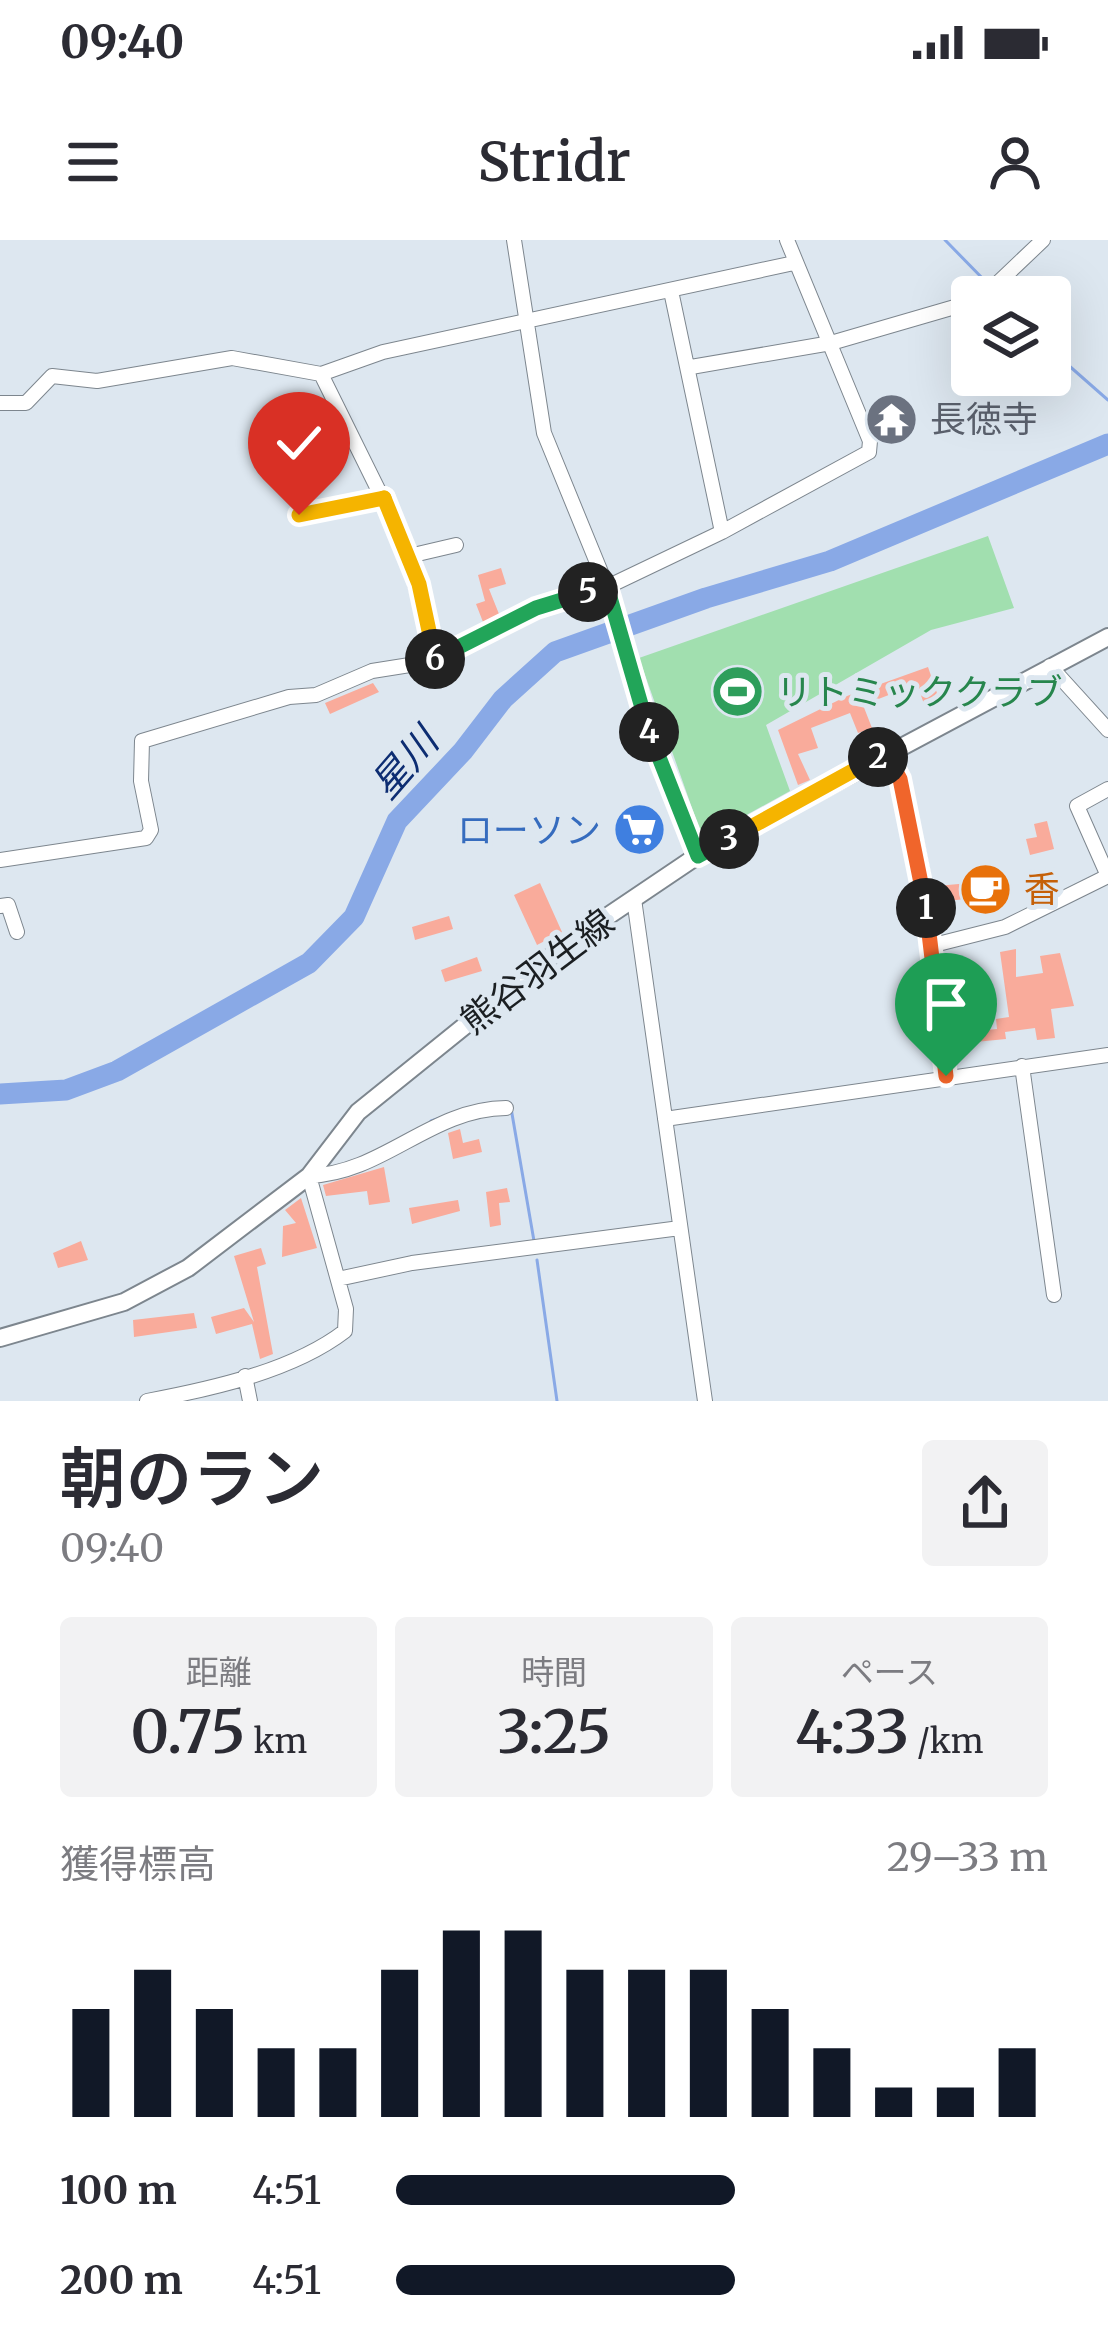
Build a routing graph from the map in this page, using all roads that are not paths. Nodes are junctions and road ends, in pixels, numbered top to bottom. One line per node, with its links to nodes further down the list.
1 (514, 240): 8 (street)
2 (787, 240): 4 (street)
3 (1043, 240): 5 (street)
4 (794, 263): 6 (street); 9 (street)
5 (1007, 276)
6 (671, 290): 8 (street); 10 (street)
7 (951, 308): 9 (street)
8 (526, 321): 11 (street); 18 (street)
9 (831, 343): 10 (street); 15 (street)
10 (691, 368): 15 (street)
11 (321, 374): 12 (street); 13 (street)
12 (0, 403)
13 (382, 495): 14 (street); 17 (street)
14 (299, 515)
15 (722, 532): 18 (street)
16 (456, 545): 17 (street)
17 (409, 556): 20 (street)
18 (608, 593): 20 (street); 25 (street)
19 (1108, 637): 21 (main road, 熊谷羽生線)
20 (435, 661): 26 (street)
21 (1050, 666): 22 (street); 23 (main road, 熊谷羽生線)
22 (1108, 730)
23 (886, 753): 25 (main road, 熊谷羽生線); 31 (street)
24 (1108, 789): 27 (street)
25 (698, 856): 28 (main road, 熊谷羽生線)
26 (0, 860)
27 (1108, 876): 31 (street)
28 (634, 899): 36 (street); 37 (main road, 熊谷羽生線)
29 (0, 906): 30 (street)
30 (16, 932)
31 (934, 945): 34 (street)
32 (1108, 1054): 33 (street)
33 (1022, 1066): 34 (street); 40 (street)
34 (946, 1076): 36 (street)
35 (506, 1108): 37 (street)
36 (665, 1120): 38 (street)
37 (309, 1176): 39 (street); 41 (main road, 熊谷羽生線)
38 (680, 1228): 39 (street); 45 (street)
39 (338, 1279): 42 (street)
40 (1054, 1295)
41 (0, 1339)
42 (244, 1376): 43 (street); 44 (street)
43 (147, 1401)
44 (250, 1401)
45 (705, 1401)

